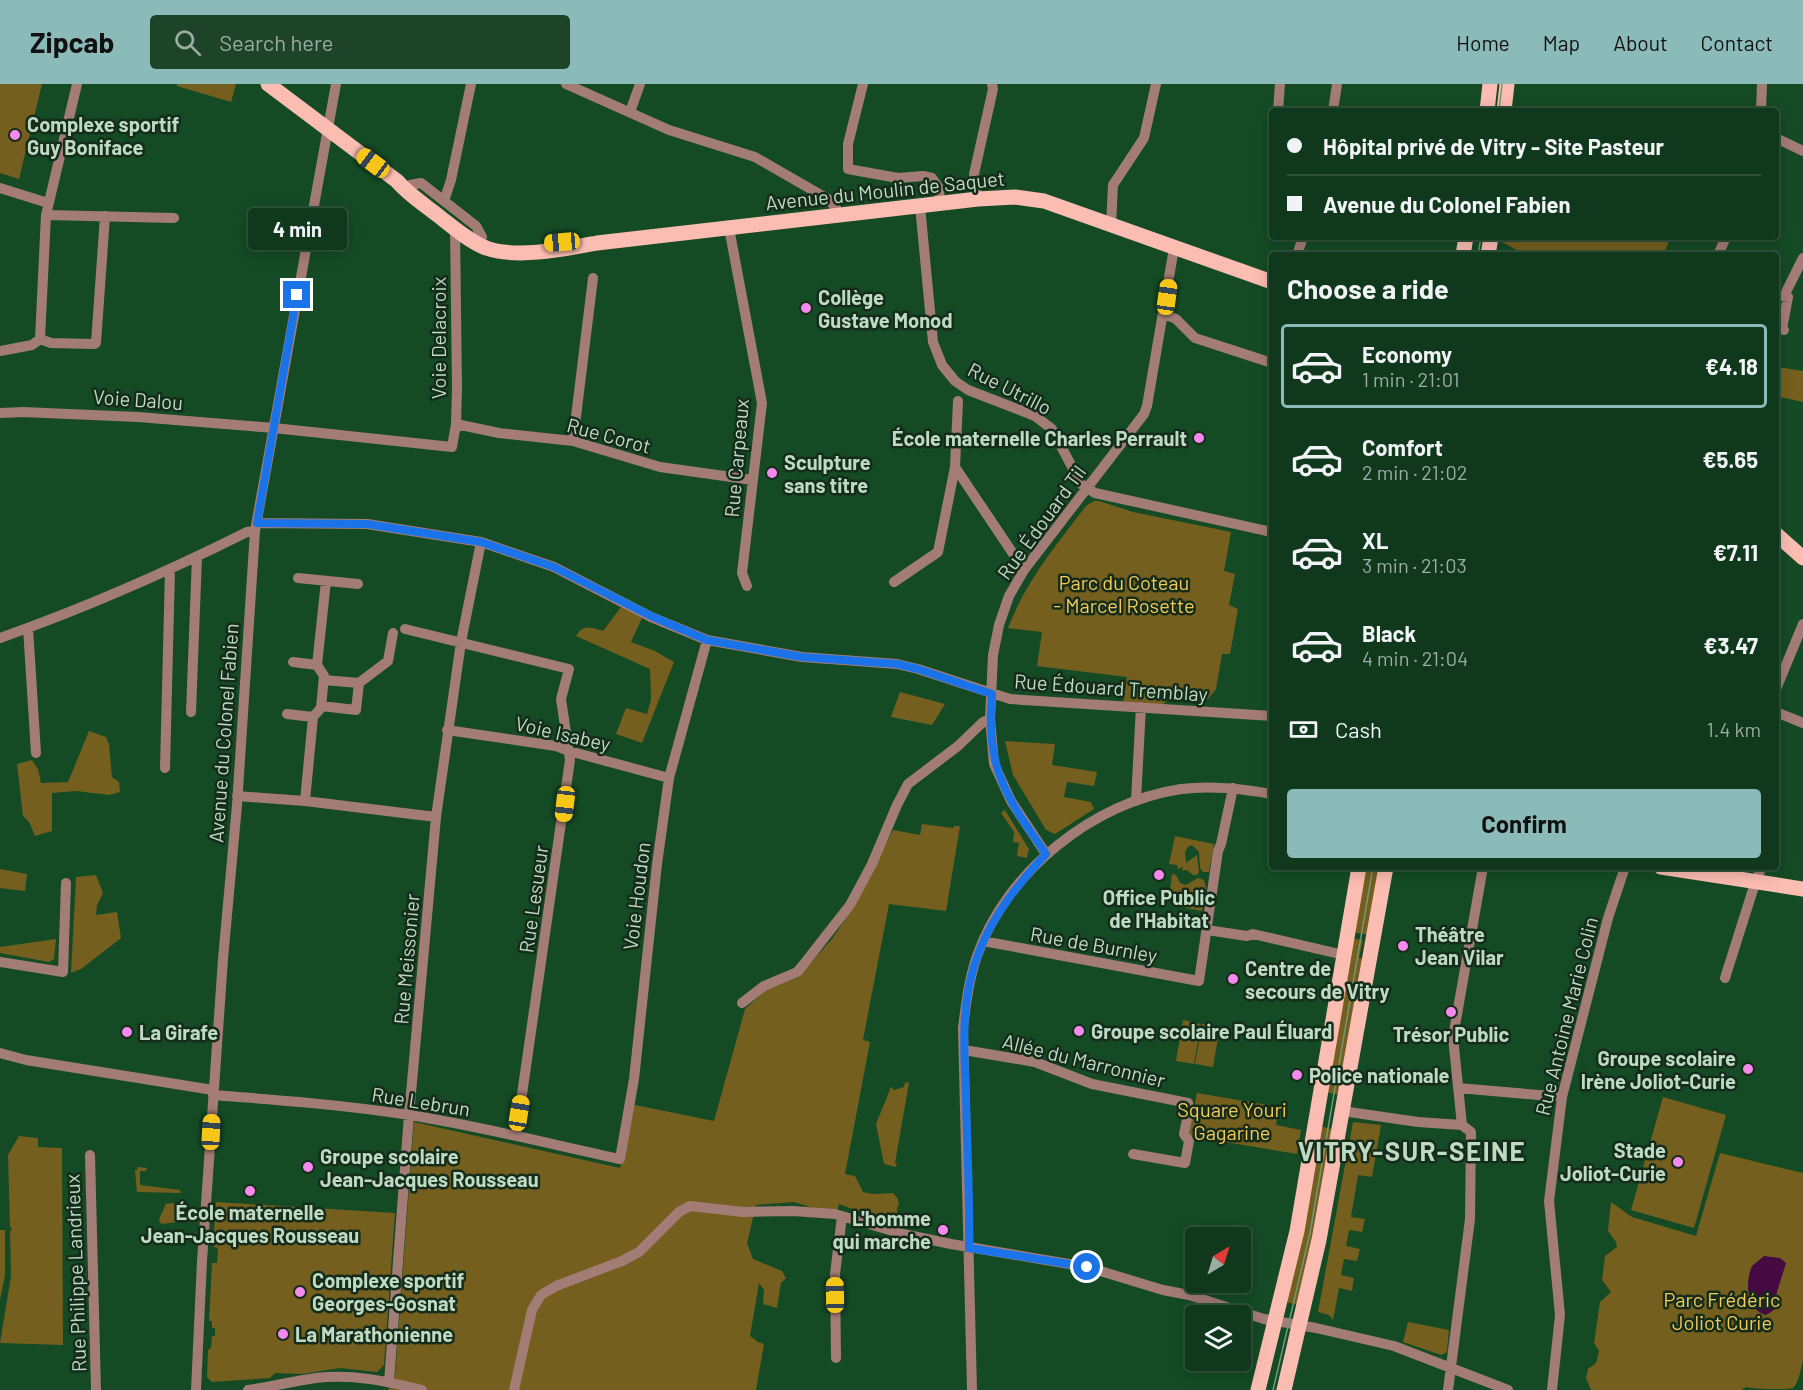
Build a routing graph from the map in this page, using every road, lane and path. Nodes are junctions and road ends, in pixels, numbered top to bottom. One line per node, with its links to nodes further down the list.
1 (77, 84): 28 (street)
2 (268, 84): 21 (main road, Avenue du Moulin de Saquet)
3 (336, 84): 21 (street, Avenue du Colonel Fabien)
4 (471, 84): 27 (street)
5 (566, 84): 20 (street)
6 (640, 84): 20 (street)
7 (863, 84): 29 (street)
8 (992, 84): 26 (street)
9 (1156, 84): 35 (street)
10 (1280, 84): 15 (street)
11 (1337, 84): 16 (street)
12 (1490, 84): 17 (main road)
13 (1507, 84): 18 (main road)
14 (1762, 84): 19 (street)
15 (1278, 108)
16 (1334, 108)
17 (1487, 108)
18 (1504, 108)
19 (1761, 108)
20 (630, 112): 32 (street)
21 (328, 129): 24 (main road, Avenue du Moulin de Saquet); 54 (street, Avenue du Colonel Fabien)
22 (1779, 139): 23 (street)
23 (1803, 151)
24 (403, 183): 27 (street); 36 (main road, Avenue du Moulin de Saquet); 38 (main road, Avenue du Moulin de Saquet)
25 (0, 188): 28 (street)
26 (978, 199): 29 (main road, Avenue du Moulin de Saquet); 35 (main road, Avenue du Moulin de Saquet)
27 (444, 201): 38 (street)
28 (48, 203): 31 (street)
29 (940, 204): 30 (main road, Avenue du Moulin de Saquet)
30 (920, 206): 32 (main road, Avenue du Moulin de Saquet); 59 (street, Rue Utrillo)
31 (46, 215): 33 (street); 48 (street)
32 (838, 215): 37 (main road, Avenue du Moulin de Saquet)
33 (105, 216): 34 (street); 48 (street)
34 (174, 218)
35 (1111, 225): 40 (main road, Avenue du Moulin de Saquet)
36 (455, 228): 39 (main road, Avenue du Moulin de Saquet); 53 (street, Voie Delacroix)
37 (729, 228): 39 (main road, Avenue du Moulin de Saquet); 58 (street, Rue Carpeaux)
38 (482, 237): 39 (main road, Avenue du Moulin de Saquet)
39 (597, 243)
40 (1174, 248): 43 (main road, Avenue du Moulin de Saquet); 46 (street, Rue Édouard Til)
41 (1803, 258): 44 (street)
42 (592, 278): 55 (street)
43 (1269, 281)
44 (1787, 290)
45 (1779, 296): 47 (street)
46 (1164, 314): 50 (street); 59 (street, Rue Édouard Til)
47 (1784, 330)
48 (40, 339): 49 (street)
49 (0, 351)
50 (1269, 362)
51 (958, 401): 57 (street)
52 (0, 413): 54 (street, Voie Dalou)
53 (456, 424): 55 (street, Rue Corot); 56 (street, Voie Delacroix)
54 (274, 428): 56 (street, Voie Dalou); 60 (street, Avenue du Colonel Fabien)
55 (573, 441): 58 (street, Rue Corot)
56 (452, 447)
57 (955, 467): 71 (street); 74 (street)
58 (753, 480): 76 (street, Rue Carpeaux)
59 (1087, 489): 61 (street); 71 (street, Rue Édouard Til)
60 (256, 527): 64 (street, Rue Édouard Tremblay); 67 (street, Rue Édouard Tremblay); 106 (street, Avenue du Colonel Fabien)
61 (1269, 531)
62 (1779, 535): 66 (main road)
63 (1779, 536): 68 (main road)
64 (481, 542): 82 (street, Rue Édouard Tremblay); 83 (street, Rue Meissonier)
65 (1779, 544): 69 (street)
66 (1803, 549)
67 (197, 557): 70 (street, Rue Édouard Tremblay); 92 (street)
68 (1803, 558)
69 (1803, 564)
70 (170, 570): 78 (street, Rue Édouard Tremblay); 102 (street)
71 (1024, 570): 89 (street, Rue Édouard Til)
72 (298, 578): 73 (street)
73 (326, 580): 75 (street); 85 (street)
74 (894, 582)
75 (358, 584)
76 (747, 586)
77 (1803, 624): 87 (street)
78 (28, 628): 81 (street, Rue Édouard Tremblay); 101 (street)
79 (405, 629): 83 (street)
80 (393, 633): 88 (street)
81 (0, 638)
82 (707, 640): 89 (street, Rue Édouard Tremblay); 103 (street, Voie Houdon)
83 (461, 642): 99 (street, Rue Meissonier); 100 (street, Rue Lesueur)
84 (293, 662): 85 (street)
85 (317, 665): 86 (street)
86 (324, 680): 88 (street); 90 (street)
87 (1779, 681)
88 (359, 683): 90 (street)
89 (992, 694): 91 (street, Rue Édouard Tremblay); 97 (street, Rue Édouard Til)
90 (321, 706): 96 (street)
91 (1141, 708): 95 (street, Rue Édouard Tremblay); 107 (street)
92 (191, 712)
93 (1779, 713): 98 (street)
94 (286, 714): 96 (street)
95 (1269, 716)
96 (313, 717): 108 (street)
97 (990, 719): 110 (street, Rue Édouard Til); 124 (street)
98 (1803, 723)
99 (447, 730): 100 (street, Voie Isabey); 109 (street, Rue Meissonier)
100 (569, 751): 103 (street, Voie Isabey); 133 (street, Rue Lesueur)
101 (36, 753)
102 (165, 768)
103 (669, 778): 136 (street, Voie Houdon)
104 (1233, 788): 105 (street); 107 (street); 119 (street)
105 (1269, 794)
106 (237, 796): 108 (street); 128 (street, Avenue du Colonel Fabien)
107 (1136, 800): 110 (street)
108 (305, 801): 109 (street)
109 (436, 817): 131 (street, Rue Meissonier)
110 (1046, 854): 120 (street)
111 (1358, 870): 121 (main road)
112 (1385, 870): 130 (main road)
113 (1483, 870): 127 (street)
114 (1624, 870): 129 (street, Rue Antoine Marie Colin)
115 (1705, 870): 116 (main road)
116 (1759, 874): 118 (main road); 123 (street)
117 (66, 883): 122 (street)
118 (1803, 889)
119 (1207, 930): 120 (street, Rue de Burnley); 121 (street)
120 (983, 941): 125 (street)
121 (1344, 955): 139 (main road)
122 (0, 962)
123 (1725, 978)
124 (742, 1003)
125 (964, 1050): 134 (street, Allée du Marronnier); 138 (street)
126 (0, 1053): 128 (street, Rue Lebrun)
127 (1458, 1088): 129 (street); 132 (street)
128 (213, 1093): 131 (street, Rue Lebrun); 145 (street, Avenue du Colonel Fabien)
129 (1562, 1097): 154 (street, Rue Antoine Marie Colin)
130 (1342, 1111): 132 (street); 140 (main road)
131 (409, 1115): 133 (street, Rue Lebrun); 143 (street, Rue Meissonier)
132 (1462, 1125): 142 (street)
133 (516, 1136): 136 (street, Rue Lebrun)
134 (1133, 1154)
135 (90, 1155): 144 (street, Rue Philippe Landrieux)
136 (620, 1160)
137 (842, 1216): 138 (street); 141 (street); 148 (street)
138 (969, 1248): 139 (street); 149 (street)
139 (1276, 1320): 140 (street); 150 (main road)
140 (1299, 1325): 142 (street); 151 (main road)
141 (836, 1358)
142 (1450, 1367): 152 (street); 153 (street)
143 (389, 1382): 146 (street); 147 (street)
144 (96, 1390)
145 (196, 1390)
146 (248, 1390)
147 (422, 1390)
148 (514, 1390)
149 (972, 1390)
150 (1258, 1390)
151 (1284, 1390)
152 (1448, 1390)
153 (1508, 1390)
154 (1552, 1390)

